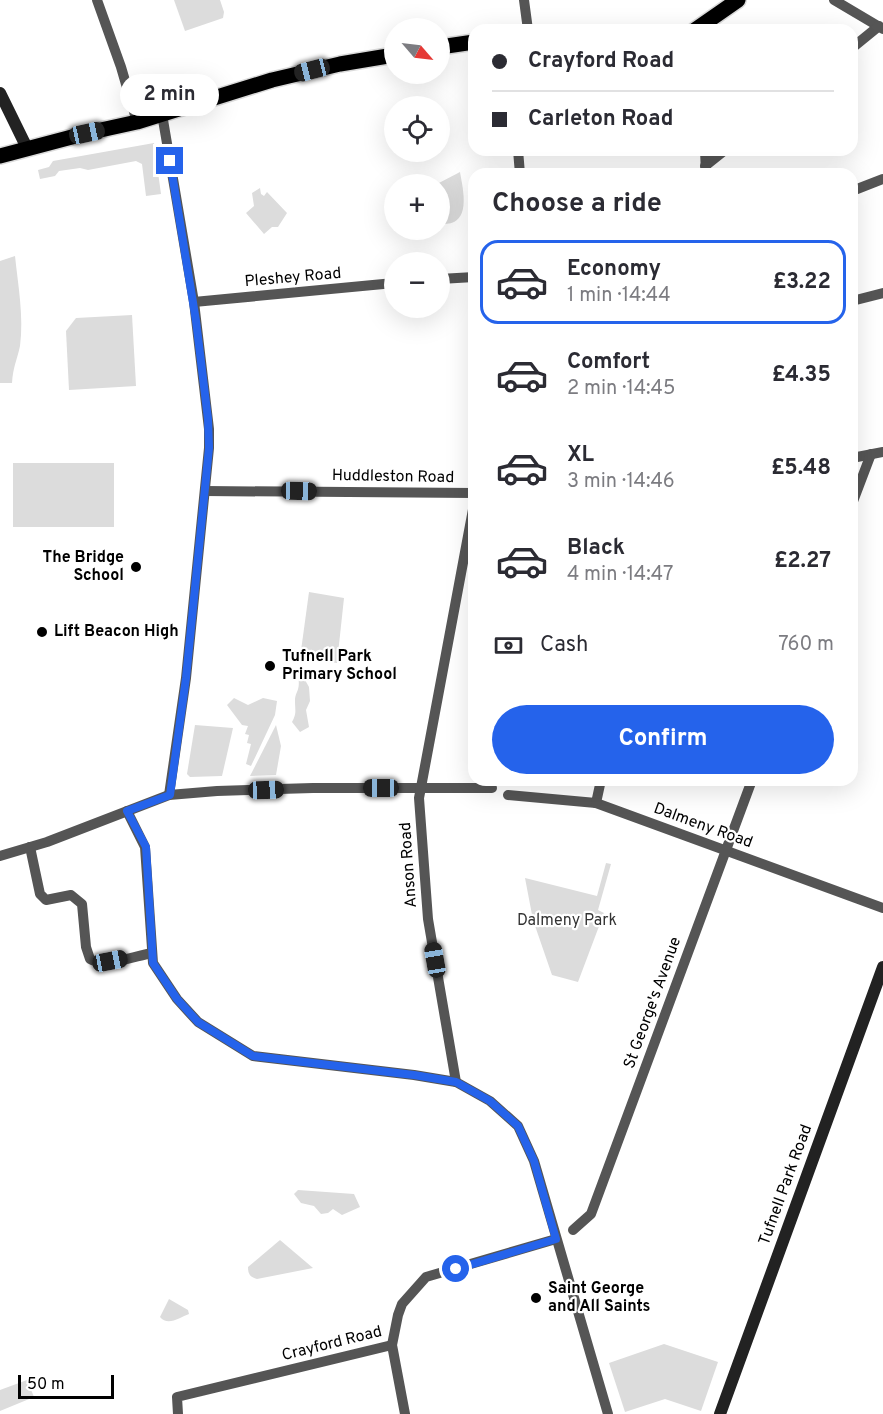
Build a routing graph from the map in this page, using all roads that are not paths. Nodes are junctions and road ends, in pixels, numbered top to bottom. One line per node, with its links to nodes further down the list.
1 (97, 0): 14 (street)
2 (524, 0): 5 (street)
3 (738, 0): 6 (main road)
4 (834, 0): 7 (street)
5 (527, 24)
6 (705, 24)
7 (881, 27): 9 (street)
8 (468, 43): 10 (main road)
9 (858, 44)
10 (450, 45)
11 (384, 57): 13 (main road)
12 (0, 93): 15 (street)
13 (162, 114): 14 (main road); 26 (street)
14 (137, 122): 15 (main road)
15 (27, 148): 16 (main road)
16 (0, 156)
17 (719, 156): 18 (street)
18 (708, 168)
19 (883, 179): 20 (street)
20 (858, 189)
21 (468, 277): 22 (street)
22 (450, 278)
23 (384, 284): 26 (street, Pleshey Road)
24 (883, 293): 25 (street)
25 (858, 299)
26 (194, 302): 31 (street)
27 (883, 452): 28 (street)
28 (871, 454): 29 (street); 30 (street)
29 (858, 457)
30 (858, 488)
31 (205, 491): 32 (street, Huddleston Road); 38 (street)
32 (468, 493)
33 (468, 536): 36 (street, Anson Road)
34 (600, 786): 40 (street)
35 (750, 786): 43 (street, St George's Avenue)
36 (420, 788): 37 (street); 38 (street); 48 (street, Anson Road)
37 (492, 788)
38 (170, 795): 41 (street)
39 (508, 795): 40 (street, Dalmeny Road)
40 (596, 803): 43 (street, Dalmeny Road)
41 (127, 811): 42 (street); 46 (street)
42 (30, 847): 44 (street); 46 (street)
43 (726, 851): 45 (street, Dalmeny Road); 49 (street, St George's Avenue)
44 (0, 856)
45 (883, 908)
46 (152, 953): 48 (street)
47 (883, 967): 55 (street, Tufnell Park Road)
48 (456, 1082): 50 (street)
49 (573, 1230)
50 (556, 1239): 51 (street, Crayford Road); 54 (street)
51 (392, 1345): 52 (street, Crayford Road); 53 (street)
52 (178, 1414)
53 (405, 1414)
54 (608, 1414)
55 (720, 1414)

